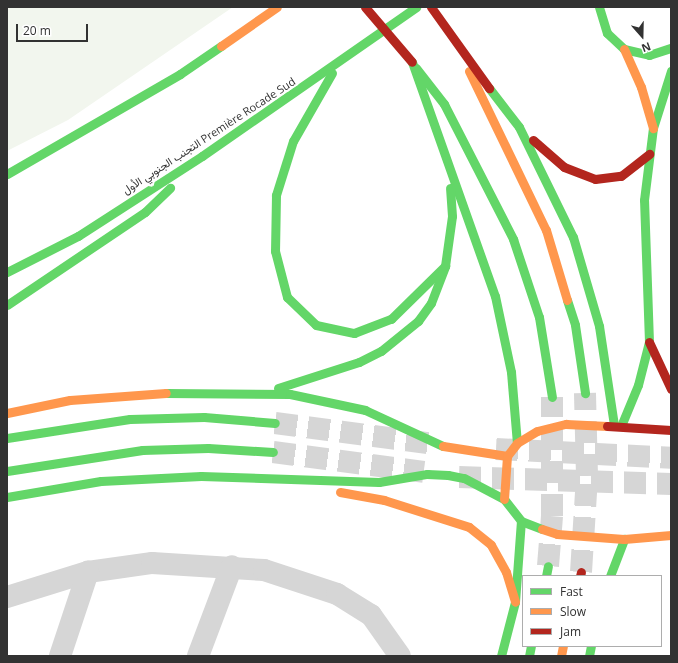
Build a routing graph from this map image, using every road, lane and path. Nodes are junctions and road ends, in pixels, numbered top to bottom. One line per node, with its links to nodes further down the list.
1 (276, 7): 17 (main road)
2 (365, 7): 9 (main road, bridge)
3 (416, 7): 10 (main road, التجنب الجنوبي الأول Première Rocade Sud)
4 (431, 7): 6 (main road)
5 (599, 7): 8 (main road)
6 (458, 48): 12 (main road); 24 (main road)
7 (671, 48): 8 (main road)
8 (624, 49): 13 (main road)
9 (412, 62): 16 (main road); 25 (main road)
10 (336, 66): 15 (main road, التجنب الجنوبي الأول Première Rocade Sud); 18 (main road)
11 (671, 71): 13 (main road)
12 (519, 127): 14 (main road); 28 (main road)
13 (653, 128): 14 (main road)
14 (649, 154): 21 (main road)
15 (202, 156): 19 (main road, التجنب الجنوبي الأول Première Rocade Sud); 20 (main road)
16 (450, 169): 18 (main road); 31 (main road)
17 (7, 174)
18 (445, 266): 23 (main road)
19 (7, 272)
20 (7, 305)
21 (648, 342): 22 (main road); 28 (main road)
22 (671, 389)
23 (259, 392): 26 (main road); 33 (main road)
24 (585, 392)
25 (552, 397)
26 (7, 413)
27 (275, 422): 30 (main road)
28 (618, 425): 29 (main road); 31 (main road)
29 (671, 430)
30 (7, 438)
31 (517, 443): 33 (main road)
32 (273, 452): 34 (main road)
33 (507, 456): 37 (main road)
34 (7, 471)
35 (288, 480): 36 (main road); 37 (main road); 47 (main road)
36 (7, 497)
37 (504, 499): 38 (main road)
38 (521, 521): 40 (main road); 47 (main road)
39 (671, 535): 40 (main road)
40 (624, 539): 45 (main road)
41 (232, 566): 43 (street); 49 (street); 50 (street)
42 (548, 566): 44 (main road)
43 (88, 572): 46 (street); 48 (street)
44 (546, 575)
45 (610, 575)
46 (7, 597)
47 (515, 602): 51 (main road)
48 (60, 656)
49 (198, 656)
50 (400, 656)
51 (502, 656)

